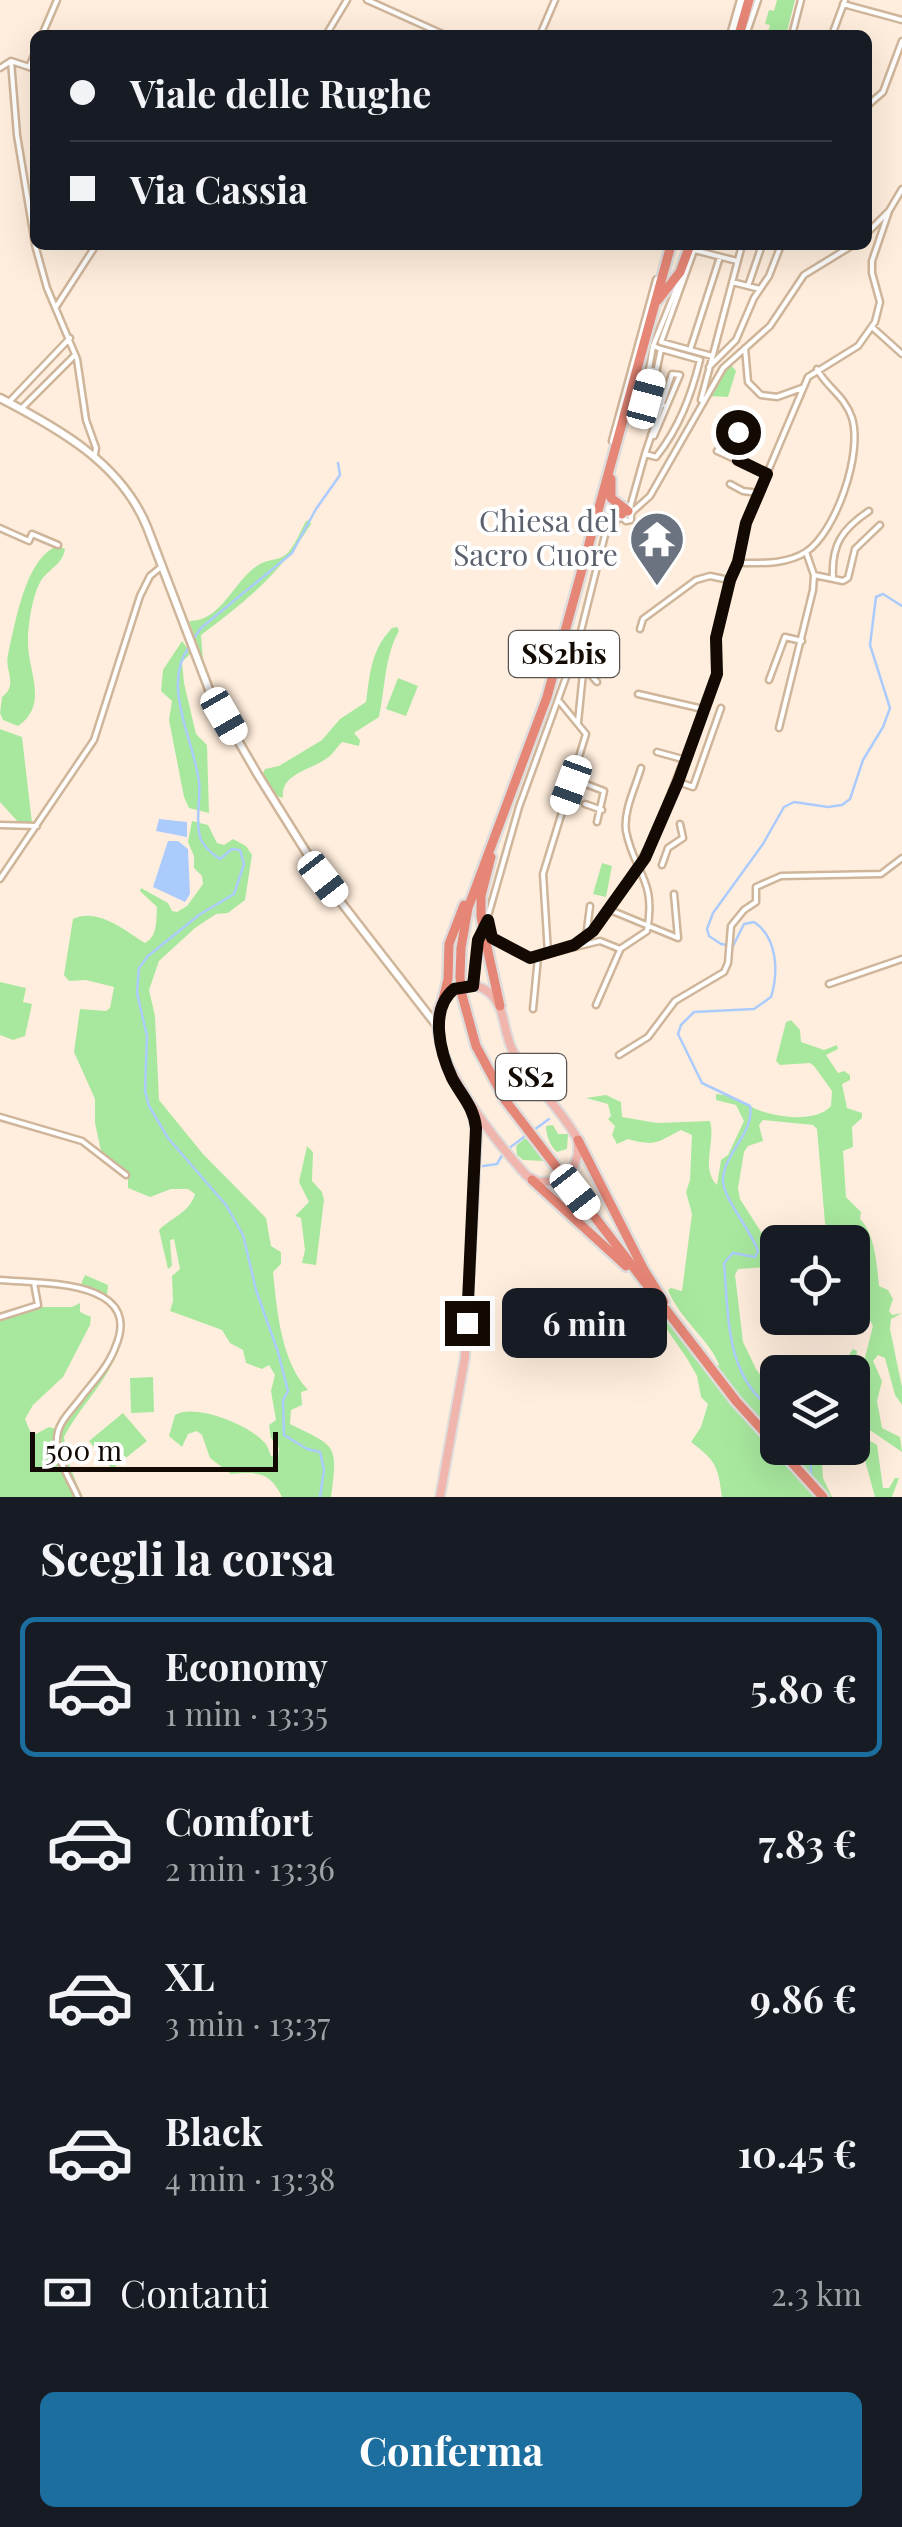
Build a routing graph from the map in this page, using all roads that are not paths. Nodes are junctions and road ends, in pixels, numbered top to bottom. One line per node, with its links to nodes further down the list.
1 (57, 0): 10 (street)
2 (347, 0): 11 (street)
3 (367, 0): 12 (street)
4 (555, 0): 13 (street)
5 (745, 0): 14 (highway)
6 (758, 0): 15 (street)
7 (802, 0): 16 (street)
8 (844, 2): 9 (street); 17 (street)
9 (902, 20)
10 (44, 30)
11 (329, 30)
12 (439, 30)
13 (542, 30)
14 (739, 30)
15 (741, 30)
16 (793, 30)
17 (834, 30)
18 (902, 41): 22 (street)
19 (12, 61): 20 (street); 21 (street); 25 (street)
20 (30, 67)
21 (0, 68)
22 (872, 101)
23 (902, 189): 24 (street)
24 (889, 211): 26 (street); 47 (street)
25 (30, 214)
26 (872, 228)
27 (36, 250): 46 (street)
28 (93, 250): 46 (street)
29 (669, 250): 68 (street)
30 (670, 250): 45 (highway)
31 (670, 250): 79 (highway)
32 (691, 250): 45 (highway)
33 (692, 250): 49 (street)
34 (692, 250): 52 (street)
35 (704, 250): 40 (street)
36 (739, 250): 41 (street)
37 (760, 250): 43 (street)
38 (779, 250): 44 (street)
39 (845, 250): 51 (street)
40 (720, 256): 41 (street); 52 (street)
41 (737, 258): 42 (street)
42 (732, 282): 43 (street); 55 (street)
43 (748, 286): 44 (street)
44 (760, 290): 56 (street)
45 (658, 300): 76 (highway)
46 (56, 307): 48 (street)
47 (872, 327): 54 (street); 57 (street)
48 (70, 338): 53 (street); 62 (street)
49 (653, 346): 50 (street); 58 (street)
50 (661, 348): 58 (street); 72 (street)
51 (745, 348): 60 (street); 63 (street)
52 (690, 350): 55 (street)
53 (76, 354): 65 (street); 71 (street)
54 (902, 354)
55 (712, 356): 56 (street)
56 (709, 367): 63 (street)
57 (817, 369): 60 (street); 86 (street)
58 (653, 370): 59 (street); 64 (street)
59 (672, 374): 64 (street); 67 (street)
60 (803, 388): 75 (street)
61 (0, 398): 62 (street)
62 (9, 402): 65 (street)
63 (701, 402): 81 (street)
64 (662, 405): 67 (street)
65 (21, 410): 71 (street)
66 (738, 417): 73 (street)
67 (651, 434): 70 (street)
68 (612, 440): 79 (highway)
69 (717, 451): 73 (street)
70 (646, 454): 72 (street); 74 (street)
71 (95, 455): 88 (street)
72 (656, 457): 74 (street)
73 (738, 460): 75 (street)
74 (641, 468): 81 (street)
75 (767, 474): 78 (street)
76 (611, 479): 81 (highway); 84 (highway)
77 (730, 484): 78 (street)
78 (759, 493): 87 (street)
79 (601, 496): 115 (highway, SS2bis)
80 (869, 510): 90 (street)
81 (626, 513): 84 (highway); 97 (street)
82 (880, 525): 90 (street)
83 (0, 528): 85 (street)
84 (598, 529): 115 (highway, SS2bis)
85 (58, 545)
86 (806, 552): 87 (street); 89 (street)
87 (738, 562): 91 (street)
88 (162, 567): 114 (street); 135 (street)
89 (814, 575): 90 (street); 93 (street)
90 (833, 578)
91 (730, 580): 92 (street); 99 (street)
92 (640, 630)
93 (802, 641): 94 (street); 103 (street)
94 (769, 680)
95 (597, 682): 102 (street)
96 (638, 694): 99 (street)
97 (558, 702): 100 (street); 101 (street)
98 (721, 708): 108 (street)
99 (704, 709): 105 (street)
100 (556, 710): 101 (street); 124 (street)
101 (572, 715): 102 (street)
102 (578, 722): 107 (street)
103 (778, 728)
104 (657, 752): 105 (street)
105 (686, 760): 108 (street)
106 (641, 768): 118 (street)
107 (573, 779): 110 (street); 129 (street)
108 (678, 782): 118 (street)
109 (585, 804): 110 (street)
110 (602, 810): 111 (street)
111 (597, 822)
112 (680, 824): 119 (street)
113 (0, 825): 114 (street)
114 (37, 826): 120 (street)
115 (495, 840): 116 (highway, SS2bis)
116 (490, 854): 124 (highway, SS2); 133 (highway, SS2bis, bridge); 134 (highway, SS2)
117 (902, 858): 140 (street)
118 (639, 865): 123 (street); 125 (street)
119 (662, 865)
120 (0, 880)
121 (674, 894): 125 (street)
122 (590, 906): 126 (street)
123 (610, 910): 125 (street); 126 (street)
124 (485, 918): 130 (street); 133 (street); 137 (highway, SS2, bridge)
125 (648, 926): 128 (street)
126 (586, 938): 127 (street)
127 (574, 945): 128 (street); 129 (street)
128 (620, 949): 136 (street)
129 (548, 953): 130 (street)
130 (538, 957): 138 (street)
131 (902, 959): 132 (street)
132 (829, 984)
133 (467, 991): 134 (main road); 137 (main road); 143 (highway, SS2bis)
134 (443, 999): 135 (street); 139 (main road, SS2)
135 (421, 1002): 139 (street)
136 (596, 1005)
137 (500, 1006): 144 (main road, SS2)
138 (533, 1009)
139 (440, 1032): 141 (main road, SS2)
140 (619, 1055)
141 (468, 1101): 145 (main road, SS2); 146 (main road, SS2)
142 (0, 1116): 147 (street)
143 (533, 1133): 151 (highway, SS2bis); 152 (highway, SS2bis)
144 (578, 1140): 148 (main road, SS2, bridge); 152 (highway)
145 (506, 1149): 146 (main road, SS2); 148 (main road, SS2)
146 (476, 1161): 158 (main road, SS2)
147 (126, 1174)
148 (532, 1180): 151 (highway)
149 (0, 1280): 150 (street)
150 (34, 1283): 153 (street); 157 (street)
151 (652, 1293): 154 (highway, SS2bis)
152 (666, 1304): 154 (highway, SS2bis)
153 (0, 1317)
154 (711, 1366): 155 (highway, SS2bis); 159 (highway, SS2bis)
155 (760, 1424)
156 (797, 1465): 159 (highway, SS2bis)
157 (78, 1497)
158 (440, 1497)
159 (826, 1497)

